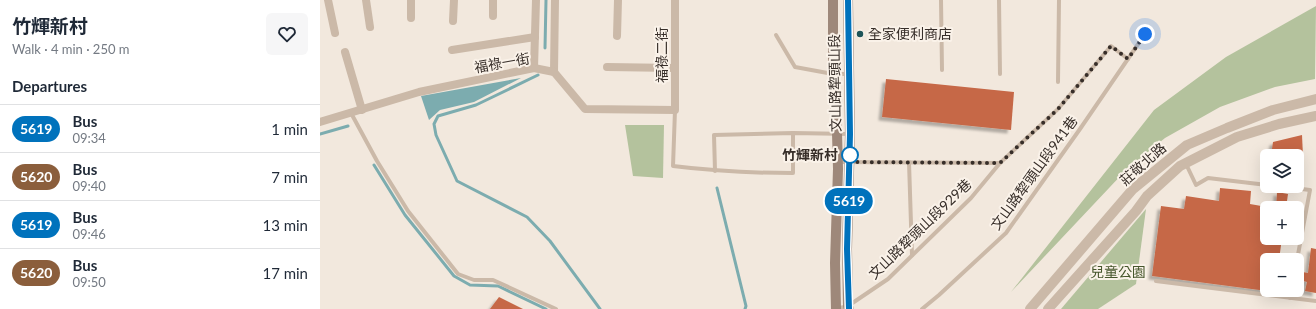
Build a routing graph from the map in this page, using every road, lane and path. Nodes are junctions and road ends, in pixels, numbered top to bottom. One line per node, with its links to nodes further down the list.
1 (328, 0): 19 (street)
2 (366, 0): 18 (street)
3 (411, 0): 16 (street)
4 (454, 0): 17 (street)
5 (493, 0): 15 (street)
6 (536, 0): 23 (street)
7 (555, 0): 31 (street)
8 (618, 0): 22 (street)
9 (675, 0): 29 (street, 福祿二街)
10 (833, 0): 32 (main road, 文山路犂頭山段)
11 (848, 0): 33 (main road, 文山路犂頭山段)
12 (941, 0): 30 (lane)
13 (999, 0): 34 (lane)
14 (1059, 0): 35 (lane)
15 (493, 16)
16 (411, 18)
17 (453, 21)
18 (370, 27)
19 (335, 33)
20 (1145, 34): 26 (lane, 文山路犂頭山段941巷)
21 (776, 35): 32 (lane)
22 (617, 36)
23 (535, 37): 24 (street); 28 (street)
24 (452, 50)
25 (345, 52): 37 (street)
26 (1128, 59): 48 (lane, 文山路犂頭山段929巷); 61 (lane, 文山路犂頭山段941巷)
27 (607, 67): 29 (street)
28 (534, 68): 31 (street, 福祿一街); 37 (street, 福祿一街)
29 (675, 68): 38 (street, 福祿二街)
30 (942, 70)
31 (554, 72): 38 (street)
32 (833, 74): 33 (lane); 43 (main road, 文山路犂頭山段)
33 (849, 74): 44 (main road, 文山路犂頭山段)
34 (1000, 74)
35 (1058, 82)
36 (1316, 99): 62 (street, 莊敬北路)
37 (362, 110): 39 (street, 福祿一街)
38 (675, 110): 50 (lane)
39 (351, 113): 41 (street, 福祿一街); 59 (lane)
40 (1316, 116): 49 (street, 莊敬北路)
41 (320, 122)
42 (793, 133): 43 (lane); 50 (lane); 50 (lane)
43 (837, 133): 44 (lane); 45 (main road, 文山路犂頭山段)
44 (850, 134): 46 (main road, 文山路犂頭山段)
45 (838, 162): 46 (lane); 60 (main road, 文山路犂頭山段)
46 (850, 162): 47 (lane); 58 (main road, 文山路犂頭山段)
47 (909, 162): 48 (lane); 54 (lane)
48 (1000, 163): 54 (lane, 文山路犂頭山段929巷)
49 (1185, 163): 51 (lane); 63 (street, 莊敬北路)
50 (715, 171)
51 (1260, 184)
52 (1304, 189): 53 (lane)
53 (1298, 253)
54 (912, 255): 58 (lane, 文山路犂頭山段929巷)
55 (1156, 281): 56 (lane)
56 (1290, 298): 57 (lane)
57 (1316, 301)
58 (848, 307): 60 (lane, 文山路犂頭山段929巷)
59 (556, 309)
60 (836, 309)
61 (922, 309)
62 (1030, 309)
63 (1048, 309)

